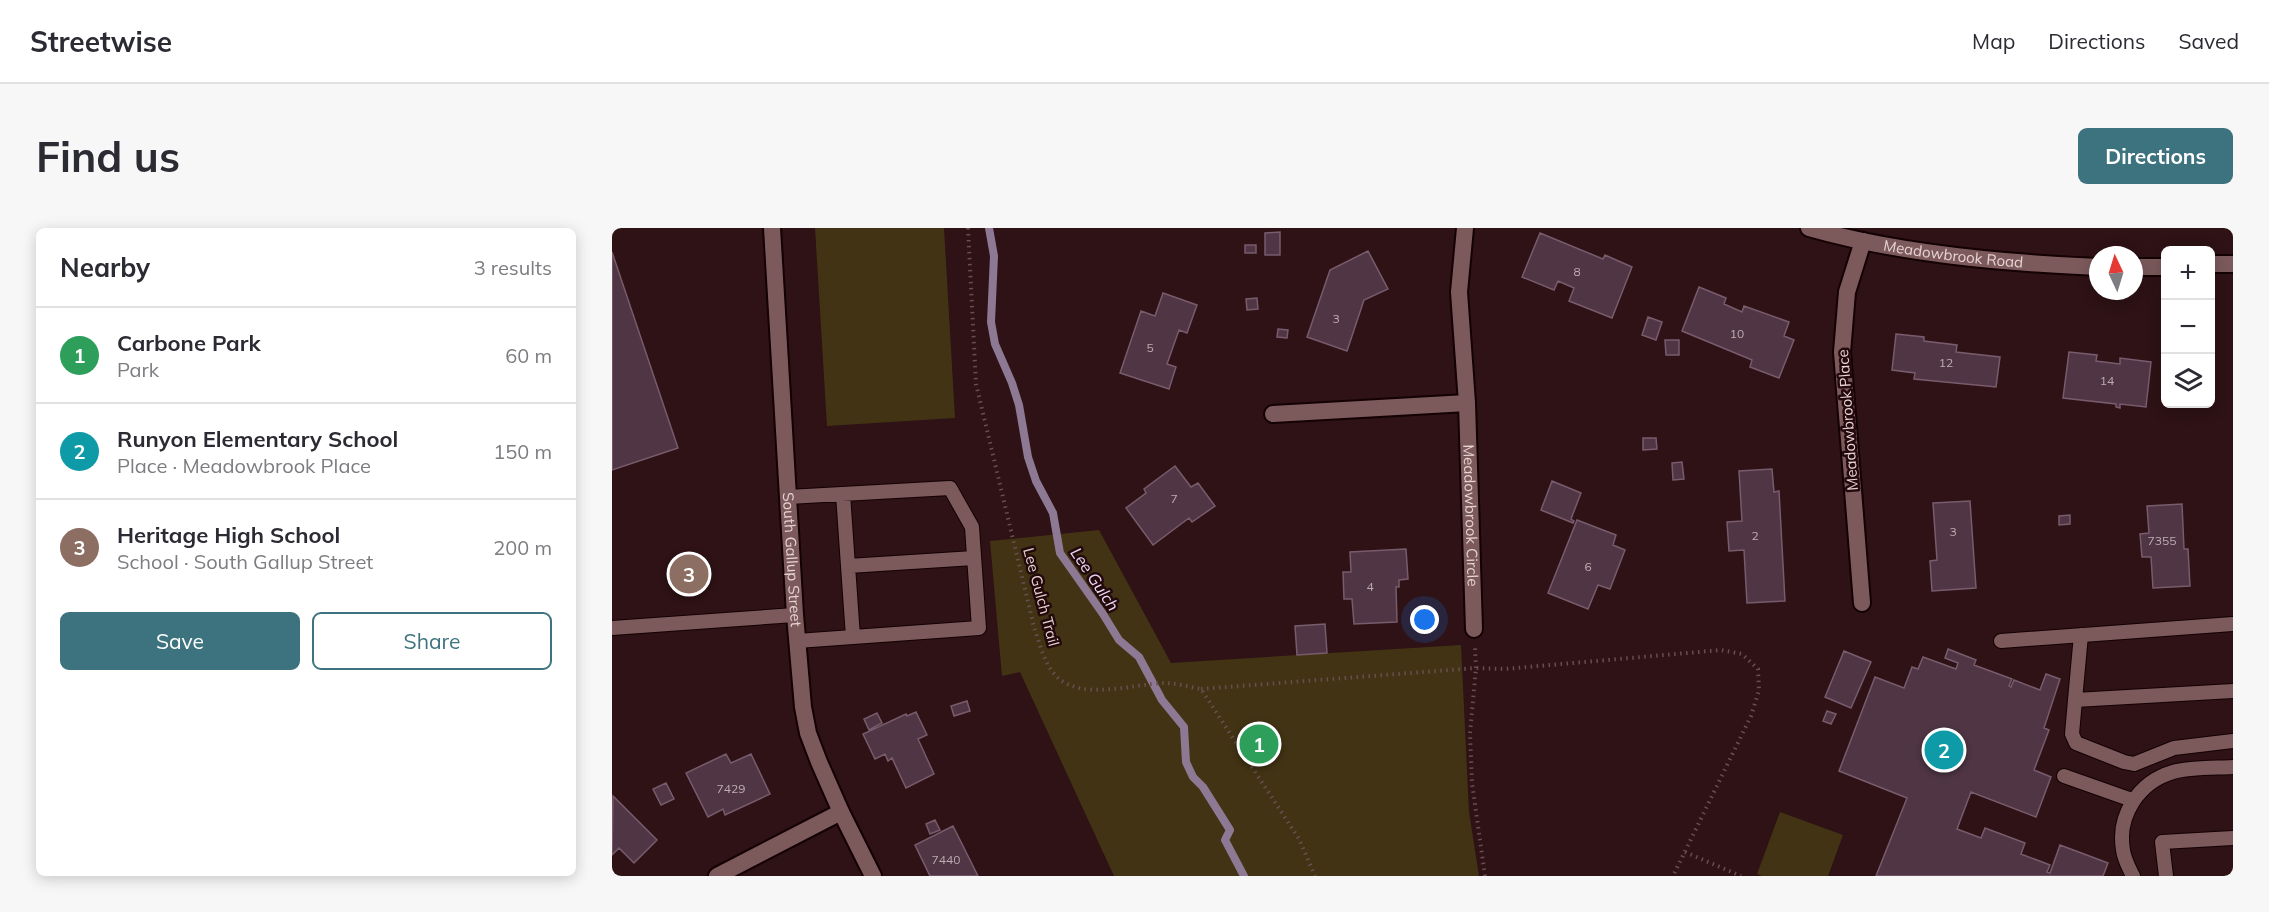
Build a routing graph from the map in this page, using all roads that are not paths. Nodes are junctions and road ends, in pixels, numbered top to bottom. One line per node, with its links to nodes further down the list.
1 (772, 228): 13 (street, South Gallup Street)
2 (1465, 228): 10 (street, Meadowbrook Circle)
3 (1809, 228): 4 (street, Meadowbrook Road)
4 (1863, 241): 7 (street, Meadowbrook Road); 16 (street, Meadowbrook Place)
5 (2215, 264): 6 (street)
6 (2233, 264)
7 (2089, 267)
8 (2143, 267): 9 (street)
9 (2161, 267)
10 (1467, 403): 11 (street); 20 (street, Meadowbrook Circle)
11 (1273, 414)
12 (843, 494): 13 (lane); 14 (lane); 15 (lane)
13 (788, 497): 17 (street, South Gallup Street)
14 (974, 558): 15 (lane); 22 (lane)
15 (848, 566): 22 (lane)
16 (1862, 603)
17 (795, 615): 19 (lane); 23 (street, South Gallup Street)
18 (2233, 624): 21 (lane)
19 (612, 628)
20 (1474, 629)
21 (2081, 635): 24 (lane); 26 (lane)
22 (853, 638): 23 (lane)
23 (797, 641): 31 (street, South Gallup Street)
24 (2001, 641)
25 (2233, 690): 26 (lane)
26 (2075, 700): 27 (lane)
27 (2233, 741)
28 (2233, 767): 30 (lane)
29 (2064, 776): 30 (lane)
30 (2132, 800): 35 (lane)
31 (841, 813): 33 (street); 34 (street, South Gallup Street)
32 (2233, 838): 36 (lane)
33 (717, 876)
34 (873, 876)
35 (2133, 876)
36 (2166, 876)

